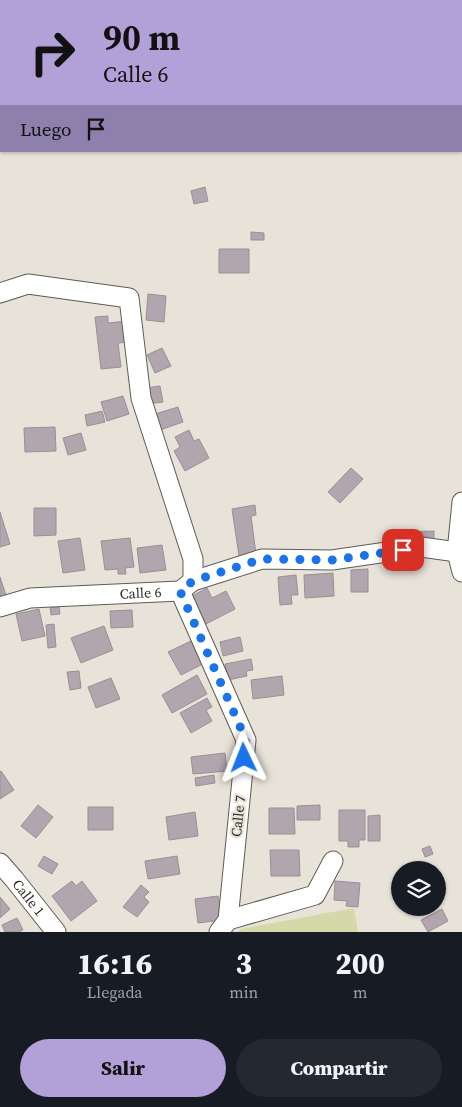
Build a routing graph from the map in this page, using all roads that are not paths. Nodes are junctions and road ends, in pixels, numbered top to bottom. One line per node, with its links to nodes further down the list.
1 (0, 293): 5 (street)
2 (462, 502): 3 (street)
3 (457, 552): 4 (street); 5 (street, Calle 6)
4 (462, 572)
5 (187, 586): 6 (street, Calle 6); 9 (street, Calle 7)
6 (0, 607)
7 (333, 861): 9 (street)
8 (0, 863): 10 (street, Calle 1)
9 (223, 926)
10 (56, 932)

